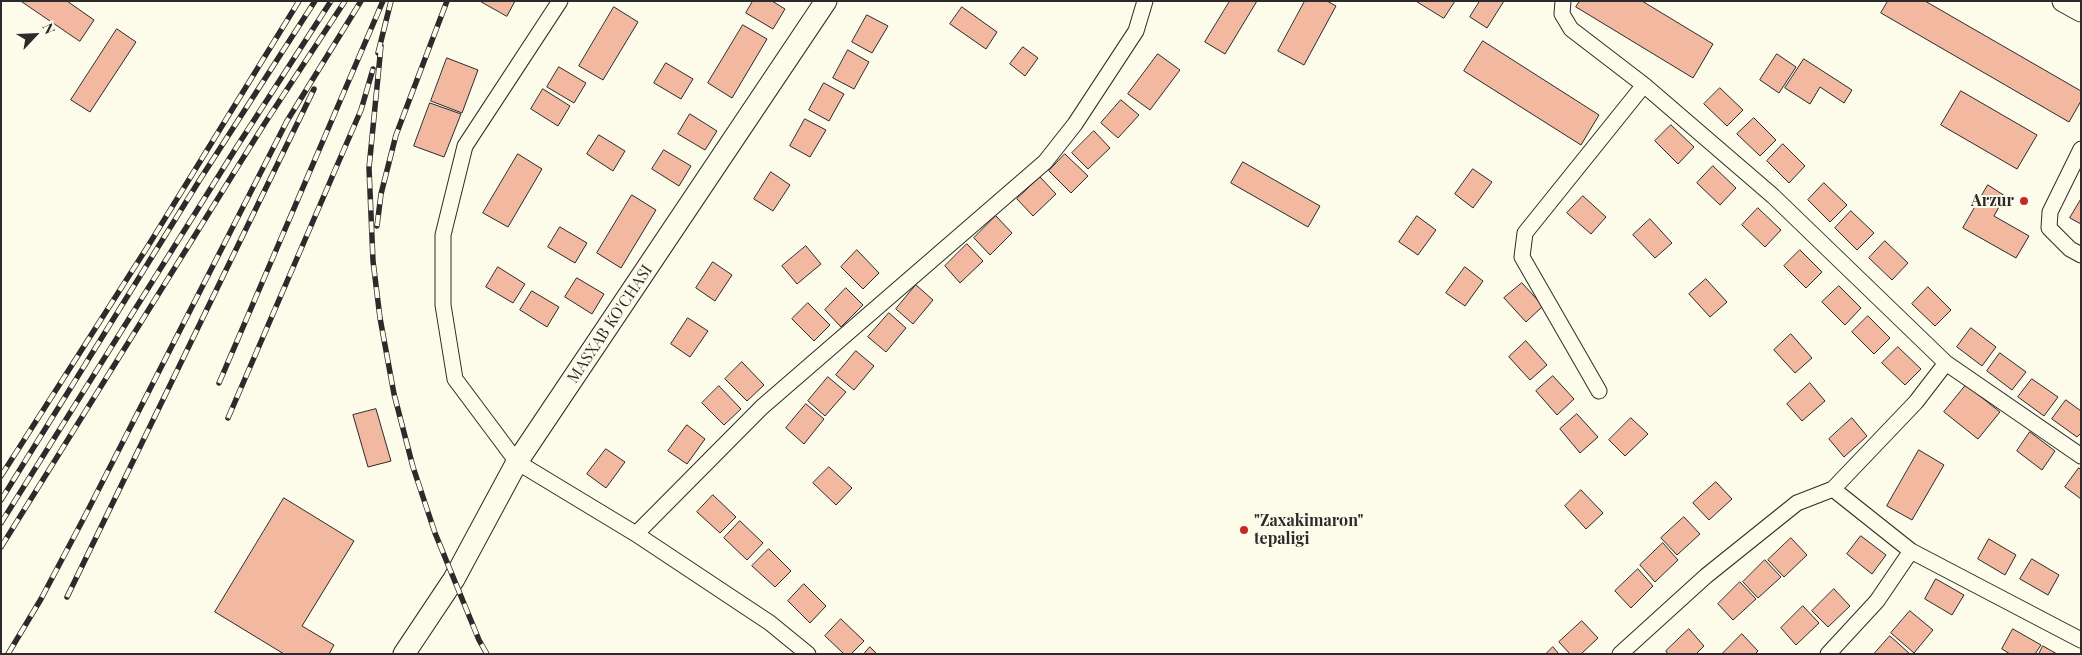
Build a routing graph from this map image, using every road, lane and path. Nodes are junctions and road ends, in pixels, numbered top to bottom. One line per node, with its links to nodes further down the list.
1 (560, 1): 13 (street)
2 (826, 1): 13 (main road, MASXAB KO'CHASI)
3 (1145, 1): 15 (street)
4 (1563, 1): 7 (street)
5 (2063, 1): 6 (main road)
6 (2081, 11)
7 (1644, 85): 10 (street); 11 (street)
8 (2080, 150): 9 (street)
9 (2081, 255)
10 (1946, 362): 12 (street); 14 (street)
11 (1599, 391)
12 (2081, 456)
13 (517, 462): 15 (street); 18 (main road, MASXAB KO'CHASI)
14 (1833, 488): 16 (street); 20 (street)
15 (636, 534): 19 (street)
16 (1911, 551): 17 (street); 21 (street)
17 (2081, 640)
18 (404, 654)
19 (808, 654)
20 (1620, 654)
21 (1828, 654)

